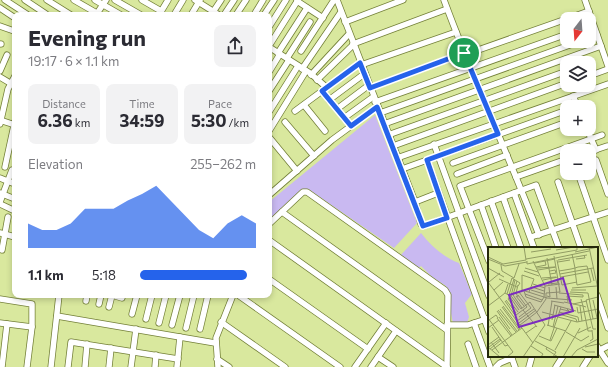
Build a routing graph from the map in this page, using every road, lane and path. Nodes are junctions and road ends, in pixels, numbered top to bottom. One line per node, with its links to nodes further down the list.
1 (5, 0): 30 (street)
2 (25, 0): 31 (street)
3 (47, 0): 32 (street)
4 (74, 0): 33 (street)
5 (95, 0): 23 (street)
6 (114, 0): 36 (street)
7 (142, 0): 24 (street)
8 (168, 0): 38 (street)
9 (183, 0): 39 (street)
10 (209, 0): 25 (street)
11 (221, 0): 42 (street)
12 (234, 0): 43 (street)
13 (246, 0): 44 (street)
14 (263, 0): 45 (street)
15 (274, 0): 46 (street)
16 (286, 0): 50 (street)
17 (336, 0): 47 (street); 49 (street)
18 (403, 0): 52 (street)
19 (444, 0): 28 (street)
20 (585, 0): 29 (street)
21 (198, 1): 25 (street); 40 (street)
22 (298, 1): 27 (street); 61 (street)
23 (104, 2): 34 (street); 35 (street)
24 (151, 2): 37 (street)
25 (205, 6): 41 (street)
26 (0, 8): 48 (street)
27 (307, 8): 49 (street); 67 (street)
28 (447, 9): 55 (street); 60 (street)
29 (589, 11): 68 (street)
30 (23, 12)
31 (43, 12)
32 (66, 12)
33 (95, 12)
34 (99, 12)
35 (117, 12)
36 (136, 12)
37 (159, 12)
38 (161, 12)
39 (176, 12)
40 (192, 12)
41 (211, 12)
42 (213, 12)
43 (226, 12)
44 (238, 12)
45 (256, 12)
46 (266, 12)
47 (341, 12): 52 (street); 75 (street)
48 (12, 16)
49 (323, 18): 65 (street)
50 (272, 22)
51 (310, 22): 70 (street)
52 (345, 22): 57 (street)
53 (0, 26): 54 (street)
54 (12, 29)
55 (456, 32): 68 (street); 71 (street)
56 (596, 32): 58 (street)
57 (349, 34): 60 (street); 75 (street)
58 (598, 35): 62 (street)
59 (560, 36): 74 (street)
60 (353, 44): 71 (street); 82 (street)
61 (272, 45)
62 (601, 46): 66 (street); 90 (street)
63 (561, 48): 81 (street)
64 (272, 49): 67 (street)
65 (301, 51)
66 (606, 52): 73 (street)
67 (279, 54): 70 (street); 72 (street)
68 (464, 54): 74 (street); 87 (street)
69 (7, 55): 76 (street)
70 (288, 59): 75 (street); 86 (street)
71 (360, 64): 78 (street); 89 (street)
72 (272, 67)
73 (608, 67): 77 (street)
74 (470, 68): 81 (street); 95 (street)
75 (305, 70): 82 (street); 97 (street); 110 (street)
76 (0, 71)
77 (596, 73)
78 (364, 74): 87 (street); 92 (street)
79 (560, 74): 94 (street)
80 (0, 77): 83 (street)
81 (474, 79): 90 (street); 102 (street)
82 (317, 80): 89 (street)
83 (12, 84)
84 (608, 84): 91 (street)
85 (12, 86): 104 (street)
86 (272, 86)
87 (369, 86): 95 (street); 98 (street)
88 (560, 86): 100 (street)
89 (324, 89): 92 (street); 96 (street)
90 (479, 90): 94 (street); 107 (street)
91 (573, 96): 93 (street); 108 (street)
92 (329, 100): 98 (street)
93 (574, 100)
94 (484, 101): 100 (street); 115 (street)
95 (375, 102): 102 (street); 103 (street); 111 (street)
96 (304, 105): 99 (street); 112 (street)
97 (272, 108)
98 (337, 109): 103 (street)
99 (295, 112)
100 (488, 112): 108 (street); 123 (street)
101 (560, 112): 114 (street)
102 (380, 113): 107 (street)
103 (344, 118): 111 (street)
104 (0, 121): 106 (street)
105 (285, 122): 127 (street)
106 (12, 123)
107 (384, 124): 115 (street)
108 (493, 124): 114 (street); 120 (street)
109 (560, 125): 122 (street)
110 (272, 126)
111 (351, 126): 127 (street)
112 (325, 131)
113 (12, 134): 134 (street)
114 (498, 134): 122 (street); 128 (street)
115 (388, 135): 123 (street)
116 (602, 135): 118 (street)
117 (590, 136): 118 (street)
118 (592, 139): 121 (street); 135 (street)
119 (272, 141): 137 (street)
120 (434, 144): 128 (street); 129 (street)
121 (594, 144)
122 (503, 145): 126 (street); 133 (street)
123 (393, 146): 129 (street)
124 (606, 146): 125 (street)
125 (596, 150)
126 (507, 155): 135 (street); 139 (street)
127 (314, 156): 137 (street)
128 (438, 156): 130 (street); 162 (street)
129 (397, 158): 136 (street)
130 (427, 160): 136 (street); 149 (street)
131 (596, 160): 151 (street)
132 (560, 162): 140 (street)
133 (454, 163)
134 (3, 166)
135 (512, 166): 140 (street); 159 (street)
136 (402, 169): 155 (street)
137 (297, 171): 147 (street)
138 (12, 172): 143 (street)
139 (457, 174)
140 (516, 177): 146 (street)
141 (0, 178): 143 (street)
142 (580, 180): 164 (street)
143 (8, 181): 145 (street); 148 (street)
144 (558, 182): 167 (street)
145 (12, 183)
146 (522, 190): 150 (street); 168 (street); 170 (street)
147 (272, 192)
148 (2, 193): 152 (street); 156 (street)
149 (438, 193): 155 (street); 165 (street)
150 (514, 193): 153 (street); 171 (street)
151 (608, 194)
152 (12, 197)
153 (503, 197): 154 (street); 175 (street)
154 (492, 201): 157 (street); 174 (street)
155 (415, 202): 165 (street)
156 (0, 203): 158 (street)
157 (481, 205): 159 (street); 173 (street)
158 (12, 209)
159 (470, 209): 162 (street); 180 (street)
160 (282, 212): 166 (street); 212 (street); 212 (street)
161 (608, 212): 164 (street)
162 (458, 213): 165 (street); 183 (street)
163 (8, 217): 169 (street)
164 (593, 217): 167 (street); 181 (street)
165 (447, 218): 201 (street)
166 (272, 221)
167 (573, 223): 168 (street); 178 (street)
168 (553, 230): 170 (street); 177 (street)
169 (3, 234): 179 (street)
170 (539, 235): 171 (street)
171 (530, 238): 176 (street)
172 (272, 242): 206 (street)
173 (496, 247)
174 (508, 247)
175 (521, 247)
176 (534, 247)
177 (559, 247)
178 (581, 247)
179 (2, 250)
180 (488, 258)
181 (608, 260)
182 (272, 281): 224 (street)
183 (488, 293)
184 (59, 298): 200 (street)
185 (100, 298): 197 (street)
186 (111, 298): 198 (street)
187 (136, 298): 199 (street)
188 (151, 298): 202 (street)
189 (165, 298): 205 (street)
190 (179, 298): 209 (street)
191 (193, 298): 211 (street)
192 (207, 298): 215 (street)
193 (232, 298): 203 (street)
194 (242, 298): 249 (street)
195 (0, 299): 210 (street)
196 (598, 299): 213 (street)
197 (98, 304)
198 (109, 307)
199 (132, 314)
200 (57, 316): 214 (street); 239 (street)
201 (487, 318): 207 (street)
202 (146, 319)
203 (221, 322): 218 (street); 248 (street)
204 (0, 323): 208 (street)
205 (159, 323)
206 (386, 323): 216 (street); 224 (street)
207 (474, 323): 212 (street); 255 (street)
208 (7, 324): 210 (street); 233 (street)
209 (172, 325)
210 (32, 327): 238 (street)
211 (186, 328)
212 (447, 328): 253 (street)
213 (608, 328)
214 (136, 329): 217 (street); 225 (street)
215 (200, 329)
216 (396, 331): 227 (street); 253 (street)
217 (180, 337): 218 (street); 234 (street)
218 (215, 343): 232 (street)
219 (87, 344): 222 (street); 240 (street); 241 (street)
220 (468, 344): 254 (street)
221 (608, 346): 223 (street)
222 (111, 348): 225 (street); 242 (street)
223 (598, 348): 235 (street)
224 (368, 349): 250 (street)
225 (133, 352): 226 (street); 243 (street)
226 (156, 355): 234 (street); 244 (street)
227 (378, 356): 251 (street); 252 (street)
228 (511, 357): 236 (street); 256 (street)
229 (532, 357): 257 (street)
230 (562, 357): 258 (street)
231 (589, 357): 259 (street)
232 (217, 358): 246 (street); 247 (street)
233 (1, 359): 237 (street)
234 (178, 359): 245 (street)
235 (607, 361)
236 (498, 365)
237 (2, 367)
238 (27, 367)
239 (51, 367)
240 (68, 367)
241 (85, 367)
242 (109, 367)
243 (131, 367)
244 (155, 367)
245 (177, 367)
246 (218, 367)
247 (229, 367)
248 (285, 367)
249 (340, 367)
250 (355, 367)
251 (370, 367)
252 (393, 367)
253 (447, 367)
254 (476, 367)
255 (490, 367)
256 (515, 367)
257 (529, 367)
258 (556, 367)
259 (583, 367)

